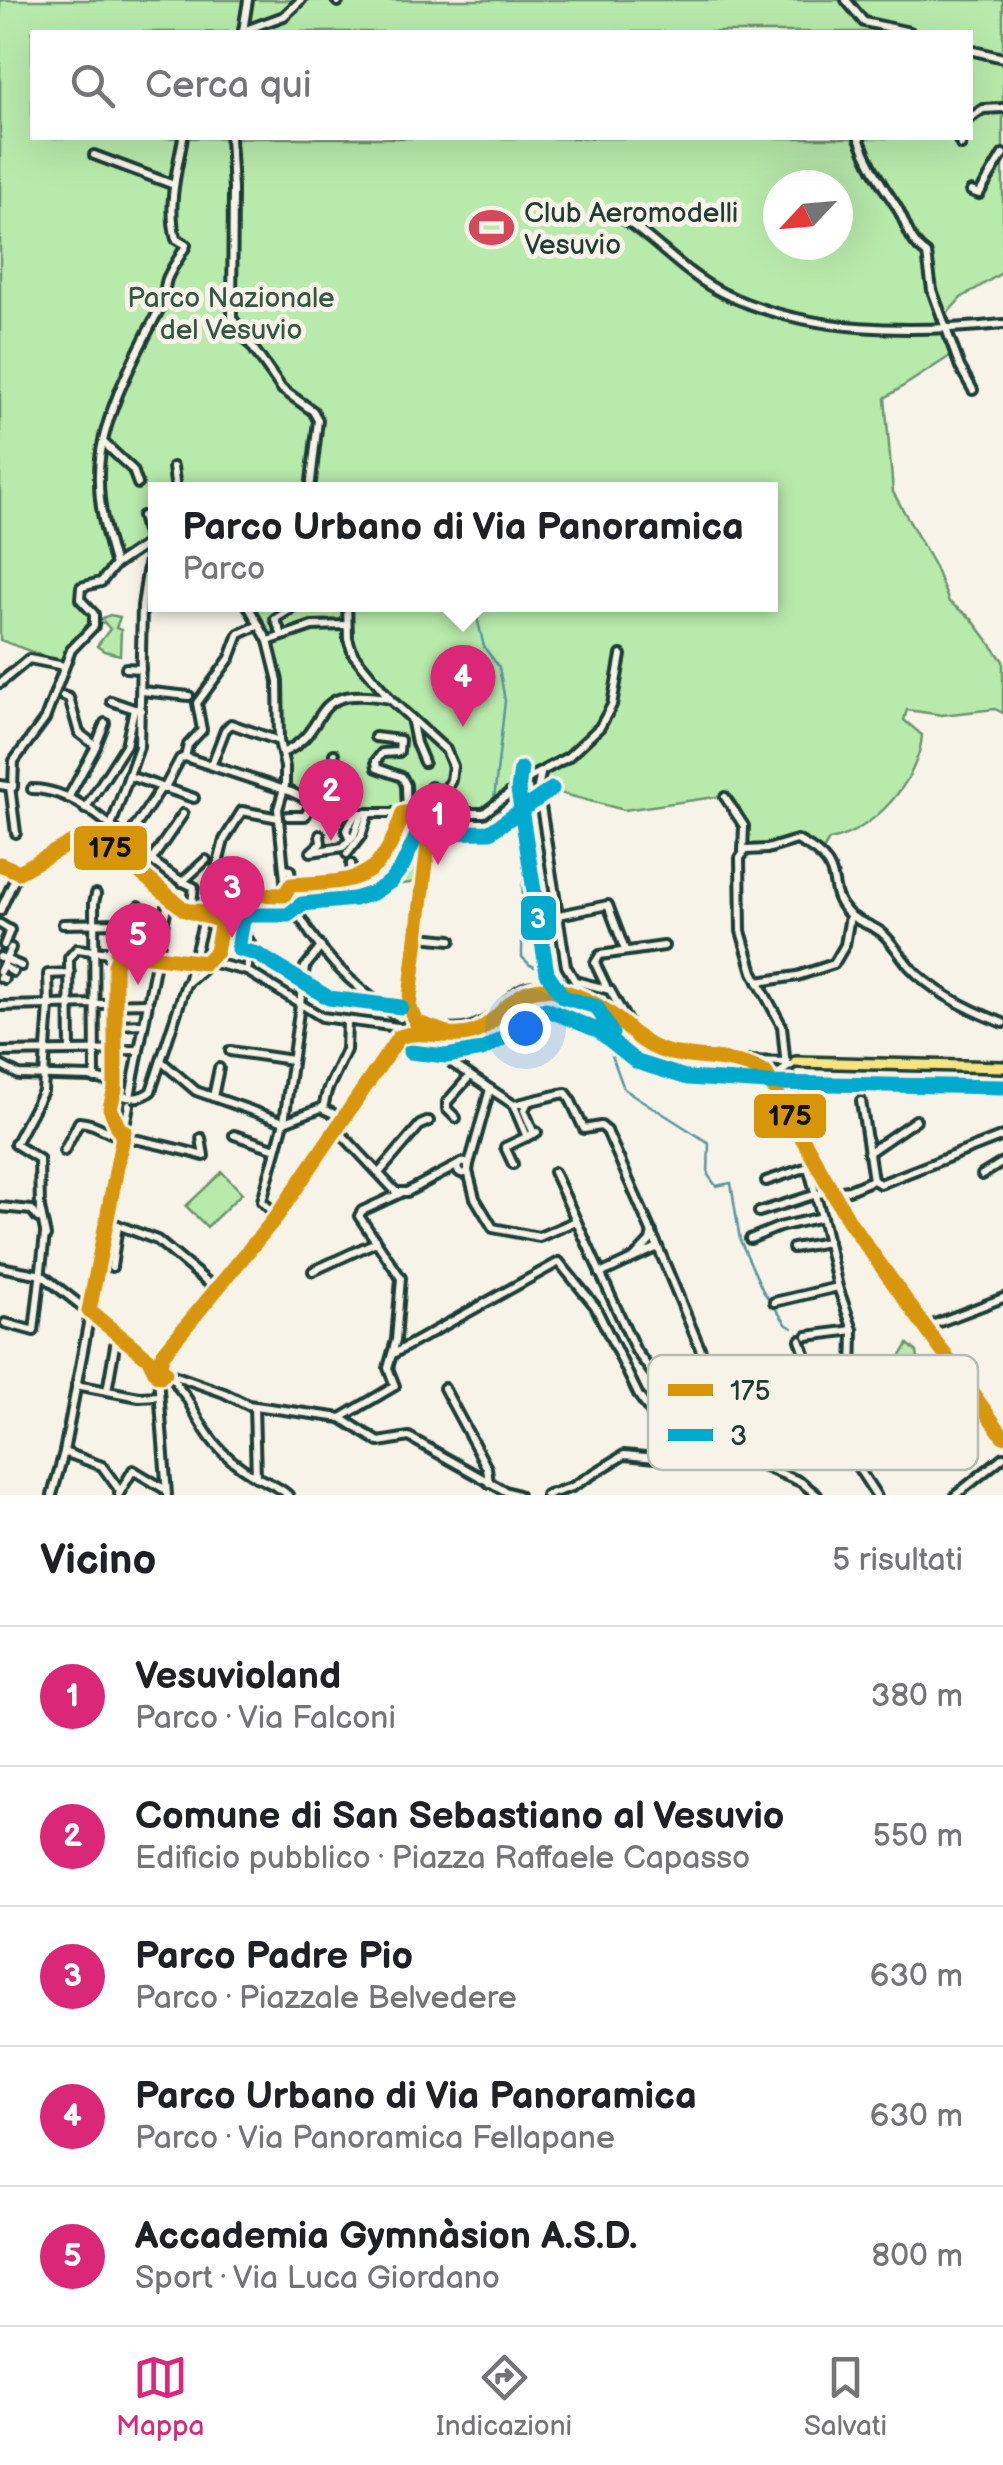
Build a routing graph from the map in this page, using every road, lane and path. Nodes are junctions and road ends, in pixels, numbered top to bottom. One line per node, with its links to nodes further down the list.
1 (248, 0): 4 (street)
2 (302, 0): 5 (street)
3 (846, 0): 6 (street)
4 (243, 30)
5 (248, 30)
6 (901, 30)
7 (973, 51): 8 (street)
8 (1003, 58)
9 (1003, 108): 10 (street)
10 (973, 116)
11 (183, 140): 16 (street)
12 (230, 140): 25 (street)
13 (860, 140): 20 (street)
14 (1003, 154): 17 (street)
15 (94, 156): 16 (street)
16 (174, 184): 22 (street)
17 (971, 191)
18 (625, 220): 20 (street)
19 (1003, 324): 20 (street)
20 (948, 327): 21 (street)
21 (973, 390)
22 (104, 443): 26 (street); 33 (street)
23 (173, 467): 24 (street)
24 (175, 482)
25 (312, 482)
26 (138, 484)
27 (142, 516): 28 (street)
28 (148, 532)
29 (148, 545): 30 (street)
30 (138, 550): 31 (street); 33 (street)
31 (148, 556)
32 (148, 564): 44 (street)
33 (115, 565): 42 (street)
34 (252, 612): 37 (street)
35 (287, 612): 39 (street)
36 (347, 612): 38 (street)
37 (259, 625): 40 (street); 59 (street)
38 (347, 625): 39 (street); 49 (street)
39 (282, 635): 40 (street)
40 (268, 642): 55 (street)
41 (621, 656): 62 (street)
42 (64, 666): 45 (street); 66 (street)
43 (126, 668): 44 (street)
44 (141, 669): 46 (street)
45 (0, 683)
46 (142, 691): 48 (street); 51 (street)
47 (63, 696): 56 (street)
48 (189, 696)
49 (391, 700): 52 (street); 57 (street)
50 (111, 702): 51 (street)
51 (138, 709): 63 (street); 76 (street)
52 (411, 718): 60 (street); 79 (street)
53 (105, 723): 56 (street)
54 (375, 738): 79 (street)
55 (280, 741): 57 (street); 61 (street)
56 (96, 746): 73 (street)
57 (282, 753): 71 (street)
58 (334, 754): 75 (street)
59 (185, 756): 61 (street); 70 (street)
60 (424, 762)
61 (212, 764): 71 (street)
62 (541, 773): 64 (street); 67 (street)
63 (129, 776): 70 (street); 84 (street)
64 (531, 777): 67 (street); 79 (street)
65 (0, 785): 66 (street)
66 (12, 786): 85 (street)
67 (538, 787): 109 (street)
68 (32, 788): 73 (street)
69 (431, 788): 79 (street)
70 (163, 789): 74 (street); 86 (street)
71 (284, 790): 75 (street); 81 (street)
72 (724, 797): 90 (street)
73 (68, 798): 76 (street)
74 (194, 798)
75 (314, 803): 78 (street); 80 (street)
76 (86, 808): 84 (street)
77 (183, 814): 92 (street)
78 (361, 814): 79 (street); 83 (street); 87 (street); 91 (street)
79 (423, 815): 98 (street); 118 (street)
80 (288, 816)
81 (279, 818): 100 (street); 101 (street)
82 (340, 823): 83 (street)
83 (350, 823): 87 (street)
84 (111, 829): 86 (street); 88 (street)
85 (16, 832)
86 (128, 838): 92 (street)
87 (350, 840): 89 (street)
88 (105, 844): 96 (street); 104 (street)
89 (332, 849): 89 (street)
90 (743, 851): 110 (street); 140 (street)
91 (346, 854)
92 (152, 858): 97 (street)
93 (206, 860): 97 (street)
94 (0, 864): 96 (street)
95 (351, 864): 98 (street)
96 (18, 872): 106 (street)
97 (180, 881): 99 (street); 104 (street)
98 (352, 881): 101 (street)
99 (194, 888): 100 (street); 107 (street)
100 (213, 889): 108 (street)
101 (287, 890): 103 (street); 105 (street); 105 (street)
102 (96, 894): 113 (street)
103 (233, 894): 111 (street); 136 (street)
104 (168, 895): 107 (street); 117 (street)
105 (293, 903): 123 (street)
106 (0, 911)
107 (191, 912): 108 (street)
108 (205, 914): 111 (street); 130 (street)
109 (559, 915): 124 (street); 142 (street)
110 (850, 916): 140 (street); 151 (street)
111 (222, 917): 127 (street)
112 (63, 924): 113 (street)
113 (94, 924): 114 (street); 125 (street)
114 (136, 926): 116 (street); 116 (street); 120 (street)
115 (1, 927): 122 (street)
116 (150, 929): 117 (street)
117 (162, 931): 129 (street)
118 (419, 938): 119 (street); 154 (street)
119 (451, 940)
120 (128, 942)
121 (664, 946): 124 (street)
122 (8, 947): 135 (street)
123 (320, 947): 144 (street); 154 (street)
124 (625, 950): 142 (street)
125 (95, 952): 126 (street); 138 (street); 147 (street)
126 (107, 952): 128 (street); 132 (street)
127 (216, 952): 131 (street); 134 (street)
128 (127, 954): 129 (street); 132 (street)
129 (156, 958): 130 (street); 143 (street)
130 (191, 963): 134 (street); 139 (street)
131 (214, 963): 134 (street); 136 (street)
132 (115, 965): 145 (street)
133 (21, 966): 135 (street)
134 (202, 967): 139 (street)
135 (2, 968): 137 (street)
136 (246, 971): 144 (street)
137 (13, 972)
138 (70, 973): 146 (street); 149 (street)
139 (188, 982): 167 (street)
140 (758, 982): 170 (street)
141 (547, 988): 154 (main road); 156 (main road); 157 (main road)
142 (607, 988): 156 (street)
143 (148, 1001): 145 (street); 152 (street)
144 (300, 1003): 150 (street); 166 (street)
145 (115, 1004): 147 (street); 153 (street)
146 (70, 1005): 147 (street); 149 (street); 159 (street)
147 (96, 1005): 160 (street)
148 (0, 1006): 149 (street)
149 (49, 1006): 163 (street)
150 (347, 1022): 154 (street); 187 (street)
151 (1003, 1023)
152 (144, 1024): 153 (street); 162 (street)
153 (115, 1025): 161 (street)
154 (405, 1026): 155 (main road); 190 (street)
155 (425, 1033): 157 (main road); 158 (street)
156 (634, 1035): 168 (main road)
157 (441, 1036): 158 (street)
158 (440, 1049): 175 (street)
159 (70, 1050): 160 (street); 163 (street)
160 (96, 1050): 161 (street); 177 (street)
161 (115, 1050): 162 (street); 178 (street)
162 (139, 1050): 182 (street)
163 (45, 1051): 165 (street); 174 (street)
164 (230, 1051): 166 (street)
165 (0, 1052)
166 (292, 1060): 194 (street)
167 (161, 1061): 181 (street); 182 (street)
168 (748, 1061): 170 (street); 173 (street)
169 (0, 1065): 174 (street)
170 (781, 1066): 171 (main road); 173 (street); 173 (street); 179 (street)
171 (1003, 1067)
172 (219, 1068): 181 (street)
173 (765, 1073): 179 (street)
174 (43, 1076): 177 (street); 222 (street)
175 (470, 1076): 180 (street); 191 (street)
176 (790, 1077): 189 (street)
177 (96, 1079): 178 (street)
178 (115, 1086): 182 (street); 183 (street)
179 (775, 1088): 189 (street)
180 (490, 1089): 186 (street); 205 (street)
181 (214, 1097): 194 (street)
182 (127, 1100): 183 (street); 197 (street)
183 (112, 1101): 197 (street)
184 (861, 1101): 202 (street)
185 (527, 1104): 186 (street); 188 (street); 221 (street)
186 (514, 1105): 188 (street)
187 (324, 1108): 190 (street); 194 (street)
188 (523, 1117): 204 (street)
189 (792, 1117): 211 (street)
190 (343, 1118): 195 (street)
191 (456, 1118)
192 (916, 1120): 202 (street)
193 (430, 1121): 206 (street)
194 (284, 1122): 200 (street)
195 (336, 1128): 206 (street); 216 (street)
196 (234, 1135): 200 (street)
197 (122, 1136): 199 (street); 201 (street); 218 (street)
198 (1003, 1136): 209 (street)
199 (200, 1138)
200 (276, 1149): 216 (street)
201 (64, 1150)
202 (868, 1153): 209 (street)
203 (1003, 1162): 208 (street)
204 (512, 1164)
205 (463, 1168): 212 (street); 219 (street)
206 (379, 1172): 212 (street)
207 (554, 1172): 219 (street)
208 (982, 1175)
209 (873, 1180): 211 (street)
210 (766, 1181): 213 (street)
211 (834, 1192): 213 (street); 240 (street)
212 (401, 1193): 224 (street)
213 (814, 1194): 215 (street); 217 (street)
214 (0, 1207): 222 (street)
215 (759, 1212)
216 (276, 1216): 235 (street)
217 (822, 1218): 223 (street); 225 (street)
218 (107, 1221): 220 (street); 238 (street)
219 (576, 1221): 232 (street)
220 (118, 1224): 229 (street); 235 (street)
221 (652, 1230): 226 (street); 228 (street)
222 (46, 1236): 233 (street)
223 (750, 1239)
224 (376, 1242): 231 (street); 243 (street)
225 (828, 1242): 227 (street); 234 (street)
226 (658, 1246): 228 (street); 244 (street)
227 (793, 1248)
228 (631, 1260): 232 (street)
229 (112, 1266)
230 (0, 1267): 233 (street)
231 (312, 1272)
232 (600, 1274): 248 (street)
233 (42, 1275): 238 (street); 239 (street)
234 (838, 1287): 237 (street); 241 (street)
235 (216, 1289): 249 (street)
236 (1003, 1298): 240 (street)
237 (774, 1302)
238 (90, 1311): 242 (street); 250 (street)
239 (5, 1323)
240 (924, 1328): 247 (street)
241 (853, 1330): 245 (street); 246 (street)
242 (117, 1334): 249 (street); 252 (street)
243 (393, 1354): 256 (street); 257 (street)
244 (703, 1355)
245 (806, 1355)
246 (852, 1355)
247 (944, 1355)
248 (648, 1367)
249 (162, 1372): 253 (street); 255 (street); 264 (street)
250 (76, 1385): 252 (street); 259 (street)
251 (444, 1388): 265 (street)
252 (107, 1390): 253 (street)
253 (159, 1396): 267 (street)
254 (978, 1402): 258 (street)
255 (254, 1406): 257 (street); 264 (street)
256 (648, 1408)
257 (342, 1418): 265 (street)
258 (1003, 1436)
259 (64, 1452): 266 (street); 269 (street)
260 (648, 1456): 268 (street)
261 (1003, 1458): 274 (street)
262 (772, 1470): 272 (street)
263 (861, 1470): 273 (street)
264 (256, 1477): 270 (street)
265 (490, 1482): 271 (street)
266 (120, 1491): 267 (street)
267 (167, 1493)
268 (555, 1494)
269 (52, 1495)
270 (288, 1495)
271 (518, 1495)
272 (817, 1495)
273 (876, 1495)
274 (956, 1495)

